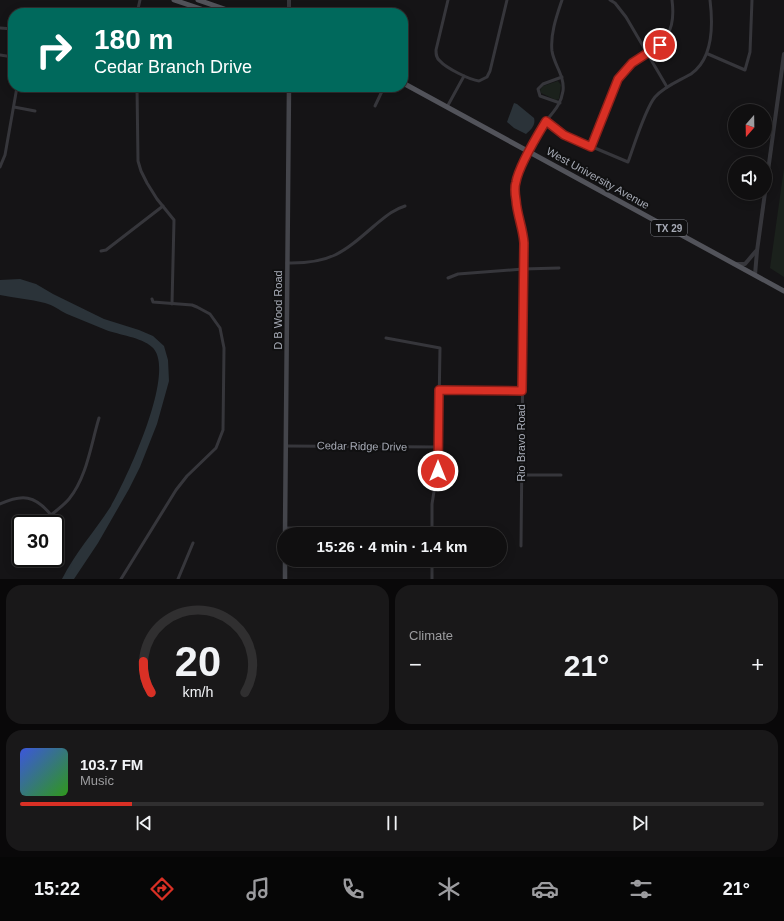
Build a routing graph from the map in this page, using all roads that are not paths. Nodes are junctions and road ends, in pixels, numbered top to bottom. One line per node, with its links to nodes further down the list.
1 (174, 0): 11 (main road)
2 (198, 0): 12 (main road)
3 (448, 0): 16 (street)
4 (507, 0): 16 (street)
5 (562, 0): 17 (street)
6 (610, 0): 10 (street)
7 (672, 0): 13 (street)
8 (710, 0): 14 (street)
9 (752, 0): 14 (street)
10 (616, 2): 13 (street)
11 (198, 8)
12 (221, 8)
13 (647, 54): 19 (street); 30 (street)
14 (708, 54): 19 (street)
15 (784, 54): 36 (street)
16 (464, 76): 27 (street)
17 (562, 77): 24 (street); 24 (street)
18 (408, 86): 27 (main road, West University Avenue / TX 29)
19 (666, 87): 30 (street)
20 (16, 92): 26 (street)
21 (137, 92): 33 (street)
22 (289, 92): 37 (main road, D B Wood Road)
23 (382, 92): 25 (street)
24 (560, 103): 29 (street, Rio Bravo Road)
25 (375, 106)
26 (14, 107): 28 (street); 32 (street)
27 (447, 107): 31 (main road, West University Avenue / TX 29)
28 (35, 111)
29 (546, 121): 30 (street); 31 (street, Rio Bravo Road)
30 (591, 147)
31 (529, 152): 38 (main road, West University Avenue / TX 29); 40 (street, Rio Bravo Road)
32 (0, 167)
33 (163, 206): 35 (street); 45 (street)
34 (405, 206): 37 (street)
35 (101, 251)
36 (757, 251): 38 (street); 41 (street)
37 (287, 263): 50 (main road, D B Wood Road)
38 (734, 264): 41 (main road, West University Avenue / TX 29)
39 (559, 268): 40 (street)
40 (523, 269): 42 (street); 48 (street, Rio Bravo Road)
41 (755, 275): 43 (main road, West University Avenue / TX 29)
42 (448, 278)
43 (784, 291)
44 (152, 299): 45 (street)
45 (172, 304): 61 (street)
46 (386, 338): 47 (street)
47 (439, 390): 48 (street); 51 (street)
48 (522, 391): 52 (street, Rio Bravo Road)
49 (99, 418): 54 (street)
50 (286, 446): 51 (street, Cedar Ridge Drive); 55 (main road, D B Wood Road)
51 (438, 447): 56 (street)
52 (521, 475): 53 (street); 58 (street, Rio Bravo Road)
53 (561, 475)
54 (0, 504)
55 (285, 527)
56 (432, 527)
57 (193, 543): 62 (street)
58 (521, 546)
59 (285, 567): 63 (main road)
60 (432, 567): 64 (street)
61 (121, 579)
62 (178, 579)
63 (284, 579)
64 (432, 579)

